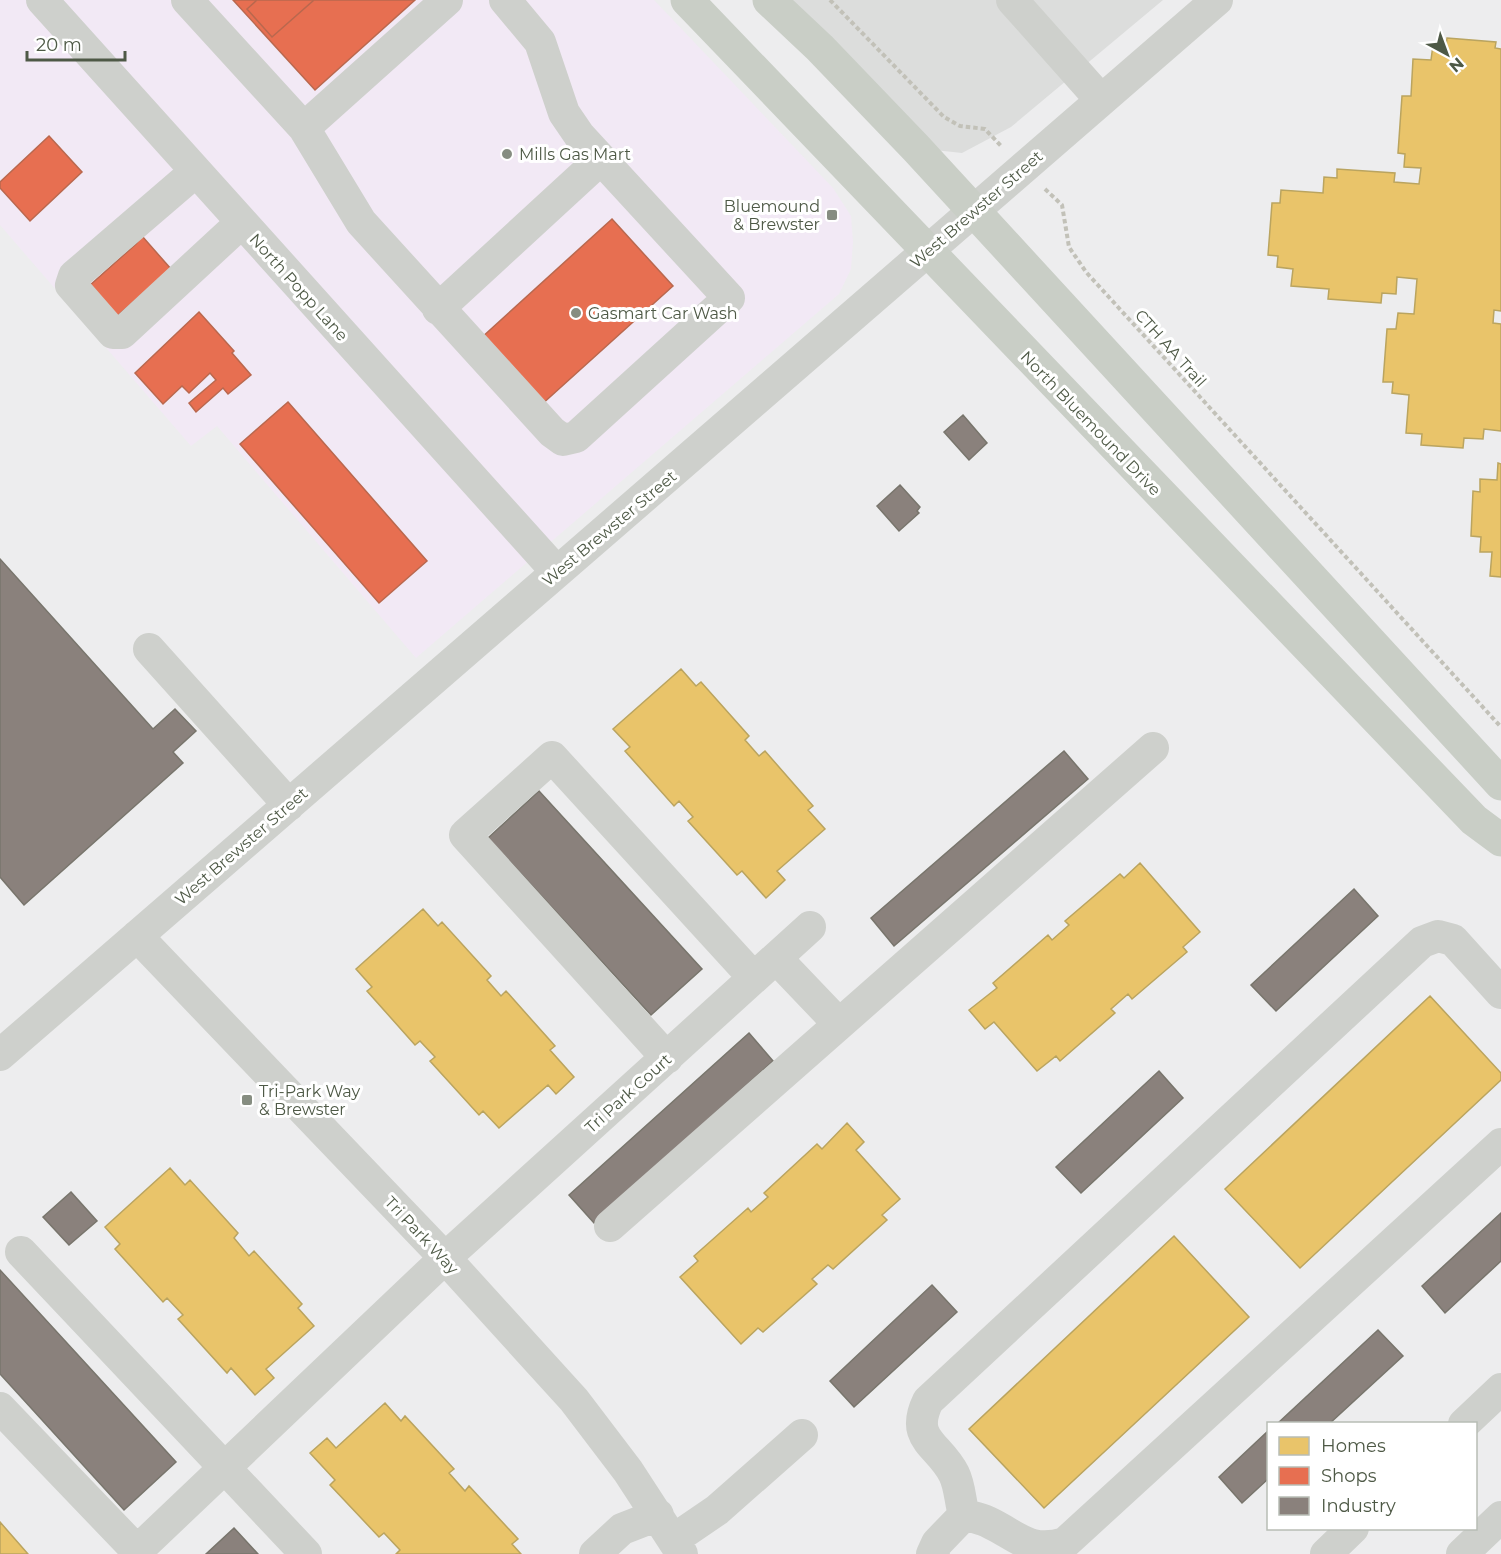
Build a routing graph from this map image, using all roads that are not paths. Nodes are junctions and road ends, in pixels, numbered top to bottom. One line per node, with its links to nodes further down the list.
1 (42, 0): 12 (street, North Popp Lane)
2 (188, 0): 10 (street)
3 (447, 0): 10 (street)
4 (506, 0): 11 (street)
5 (687, 0): 15 (main road, North Bluemound Drive)
6 (769, 0): 13 (main road)
7 (1012, 0): 9 (street)
8 (1217, 0): 9 (street, West Brewster Street)
9 (1101, 100): 13 (street, West Brewster Street)
10 (304, 128): 16 (street)
11 (601, 159): 16 (street); 16 (street)
12 (195, 172): 14 (street, North Popp Lane); 14 (street)
13 (973, 211): 15 (street, West Brewster Street); 20 (main road)
14 (241, 223): 17 (street, North Popp Lane)
15 (927, 252): 17 (street, West Brewster Street); 22 (main road, North Bluemound Drive)
16 (438, 309)
17 (557, 572): 21 (street, West Brewster Street)
18 (149, 650): 21 (street)
19 (1153, 748): 27 (street)
20 (1501, 784)
21 (289, 805): 24 (street, West Brewster Street)
22 (1501, 840)
23 (810, 927): 25 (street, Tri Park Court)
24 (136, 936): 28 (street, West Brewster Street); 33 (street, Tri Park Way)
25 (765, 968): 27 (street); 29 (street, Tri Park Court); 29 (street)
26 (1501, 993): 39 (street)
27 (839, 1024): 31 (street)
28 (0, 1055)
29 (667, 1058): 33 (street, Tri Park Court)
30 (1501, 1144): 39 (street)
31 (610, 1226)
32 (21, 1252): 38 (street)
33 (445, 1258): 38 (street, Tri Park Court); 42 (street, Tri Park Way)
34 (1501, 1389): 36 (street)
35 (0, 1408): 43 (street)
36 (1466, 1422)
37 (802, 1436): 42 (street)
38 (224, 1467): 43 (street, Tri Park Court); 44 (street)
39 (964, 1515): 46 (street)
40 (1501, 1516): 48 (street)
41 (1351, 1530): 47 (street)
42 (671, 1536): 45 (street)
43 (139, 1552)
44 (306, 1554)
45 (595, 1554)
46 (932, 1554)
47 (1326, 1554)
48 (1462, 1554)

